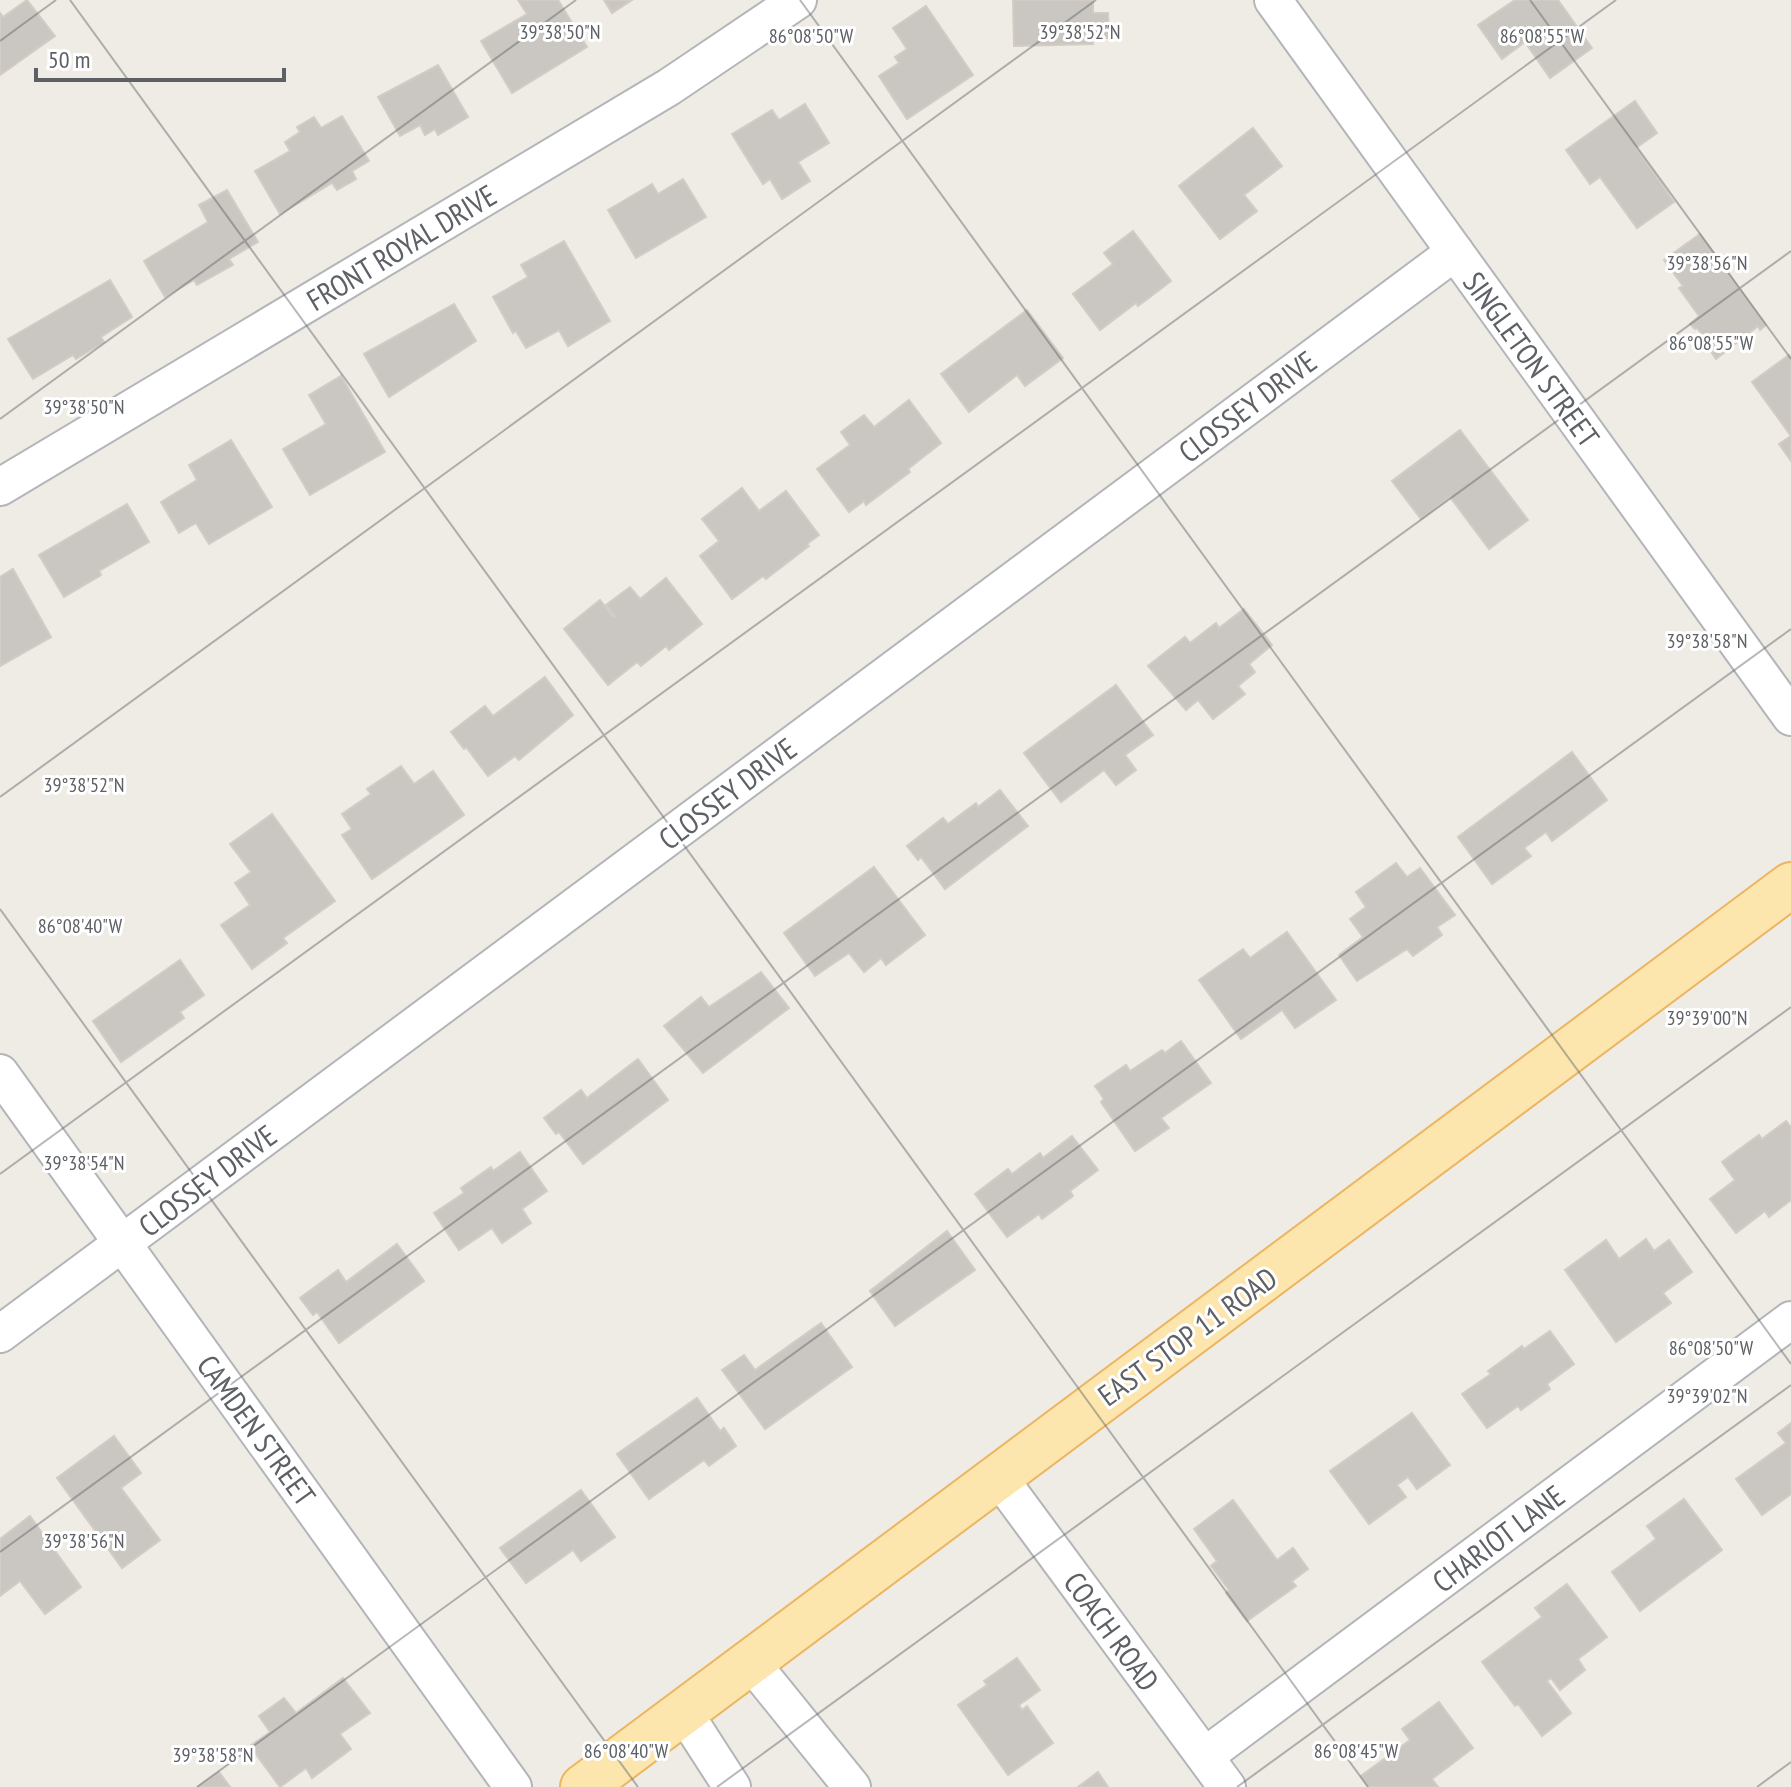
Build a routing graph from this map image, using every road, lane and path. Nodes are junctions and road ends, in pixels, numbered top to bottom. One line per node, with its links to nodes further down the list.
1 (798, 0): 4 (street, FRONT ROYAL DRIVE)
2 (1273, 0): 3 (street, SINGLETON STREET)
3 (1455, 252): 5 (street, SINGLETON STREET); 8 (street, CLOSSEY DRIVE)
4 (0, 487)
5 (1791, 717)
6 (1791, 885): 11 (main road, EAST STOP 11 ROAD)
7 (0, 1073): 8 (street, CAMDEN STREET)
8 (122, 1243): 10 (street, CLOSSEY DRIVE); 15 (street, CAMDEN STREET)
9 (1791, 1320): 14 (street, CHARIOT LANE)
10 (0, 1334)
11 (997, 1475): 12 (main road, EAST STOP 11 ROAD); 14 (street, COACH ROAD)
12 (750, 1661): 13 (main road, EAST STOP 11 ROAD); 18 (street)
13 (683, 1711): 16 (main road, EAST STOP 11 ROAD); 17 (street)
14 (1205, 1756): 19 (street, COACH ROAD)
15 (513, 1787)
16 (583, 1787)
17 (732, 1787)
18 (852, 1787)
19 (1227, 1787)

